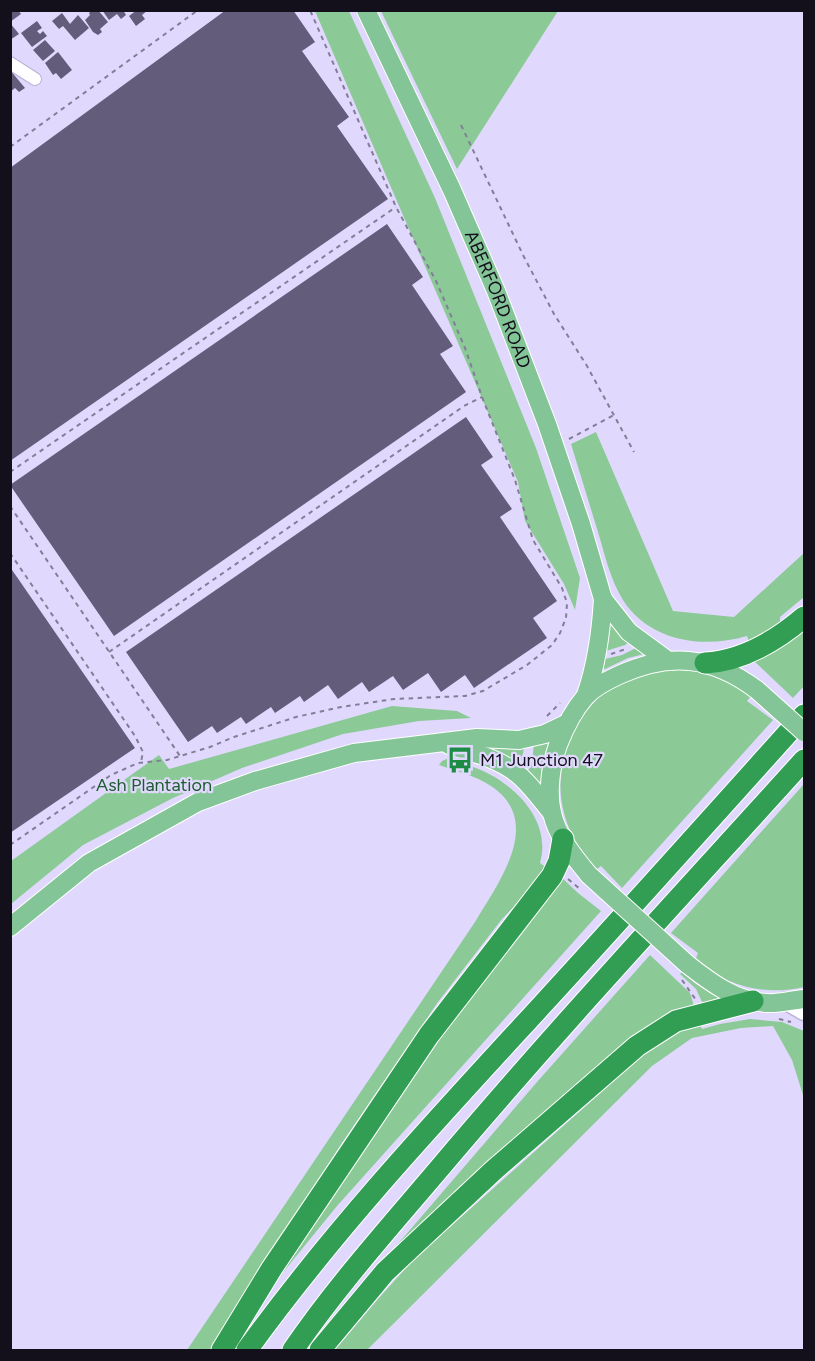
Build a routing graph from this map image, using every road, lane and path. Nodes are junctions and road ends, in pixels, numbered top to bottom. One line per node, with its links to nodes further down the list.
1 (198, 10): 7 (path)
2 (310, 10): 8 (path)
3 (366, 10): 11 (main road, ABERFORD ROAD)
4 (10, 63): 5 (street)
5 (35, 79)
6 (461, 125): 10 (path)
7 (10, 147)
8 (396, 207): 9 (path); 13 (path)
9 (482, 397): 19 (path); 30 (path)
10 (614, 415): 11 (path); 12 (path)
11 (555, 447): 16 (main road, ABERFORD ROAD)
12 (634, 452)
13 (10, 472)
14 (10, 506): 19 (path)
15 (10, 553): 32 (path)
16 (603, 599): 18 (main road, ABERFORD ROAD); 20 (main road, ABERFORD ROAD)
17 (804, 617): 22 (highway)
18 (638, 640): 20 (path); 21 (main road, ABERFORD ROAD)
19 (109, 651): 30 (path)
20 (598, 655): 23 (main road, ABERFORD ROAD)
21 (667, 660): 22 (main road); 23 (main road)
22 (705, 663): 28 (main road, bridge)
23 (586, 695): 27 (main road)
24 (561, 703): 26 (path)
25 (804, 715): 44 (highway)
26 (546, 716)
27 (566, 724): 29 (main road); 33 (main road)
28 (804, 732)
29 (443, 743): 33 (main road); 38 (main road)
30 (180, 756): 32 (path)
31 (804, 760): 45 (highway)
32 (141, 762): 35 (path)
33 (552, 813): 34 (main road)
34 (563, 839): 36 (highway); 37 (main road)
35 (10, 845)
36 (556, 869): 37 (path); 43 (highway)
37 (585, 882): 40 (main road, bridge)
38 (10, 927)
39 (804, 999): 41 (main road)
40 (753, 1001): 41 (main road); 46 (highway)
41 (785, 1001): 42 (main road)
42 (804, 1012)
43 (222, 1350)
44 (247, 1350)
45 (293, 1350)
46 (320, 1350)

